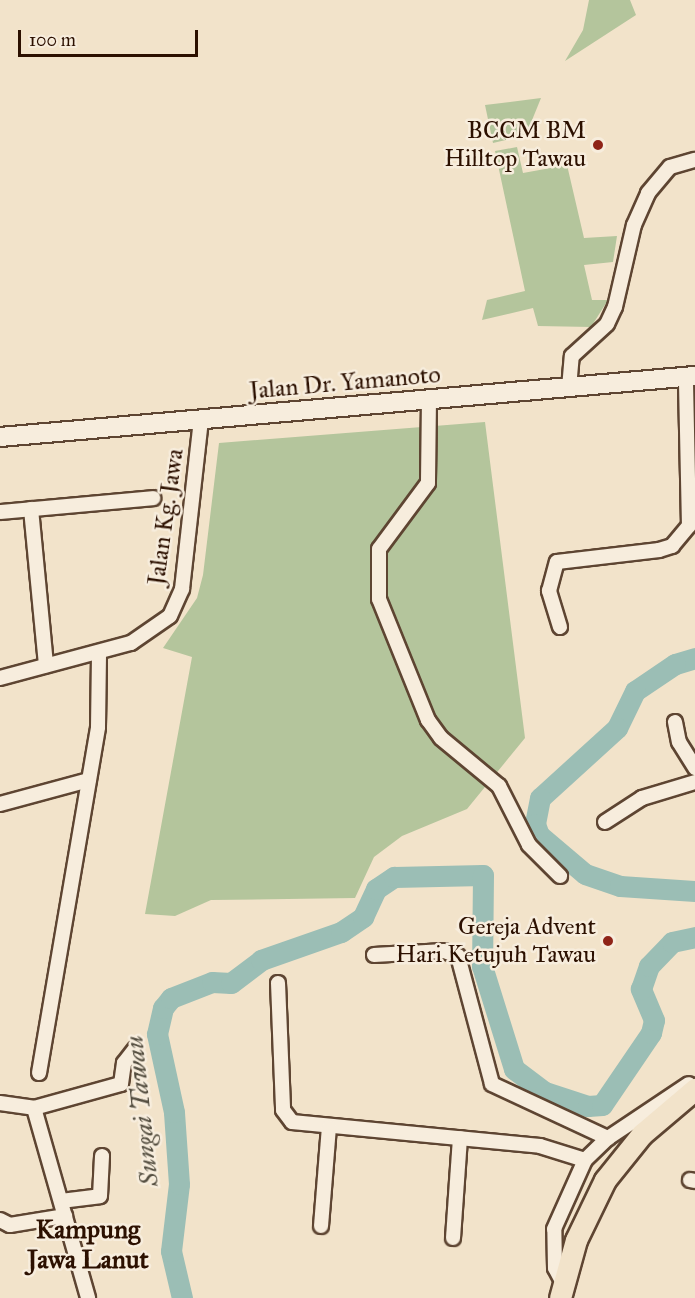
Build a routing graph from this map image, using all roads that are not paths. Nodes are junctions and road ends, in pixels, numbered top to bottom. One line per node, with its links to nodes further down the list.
1 (695, 160): 3 (street)
2 (691, 377): 3 (street, Jalan Dr. Yamanoto); 10 (street)
3 (569, 387): 4 (street, Jalan Dr. Yamanoto)
4 (429, 399): 5 (street, Jalan Dr. Yamanoto); 20 (street)
5 (201, 419): 6 (street, Jalan Dr. Yamanoto); 11 (street, Jalan Kg. Jawa)
6 (0, 437)
7 (153, 498): 8 (street)
8 (31, 509): 9 (street); 12 (street)
9 (0, 512)
10 (560, 627)
11 (99, 653): 12 (street, Jalan Kg. Jawa); 16 (street)
12 (46, 665): 13 (street, Jalan Kg. Jawa)
13 (0, 678)
14 (675, 722): 15 (street)
15 (695, 768)
16 (89, 780): 18 (street); 24 (street)
17 (695, 782): 19 (street)
18 (0, 804)
19 (605, 822)
20 (560, 876)
21 (374, 955): 31 (street)
22 (278, 983): 29 (street)
23 (135, 1049): 28 (street)
24 (39, 1073)
25 (695, 1083): 31 (street)
26 (695, 1089): 39 (main road)
27 (0, 1103): 28 (street)
28 (34, 1108): 34 (street)
29 (329, 1126): 30 (street); 37 (street)
30 (460, 1138): 33 (street); 38 (street)
31 (608, 1138): 33 (street)
32 (102, 1156): 34 (street)
33 (585, 1160): 39 (street)
34 (61, 1201): 35 (street)
35 (65, 1216): 36 (street); 40 (street)
36 (0, 1220)
37 (321, 1226)
38 (453, 1238)
39 (561, 1290)
40 (88, 1298)

